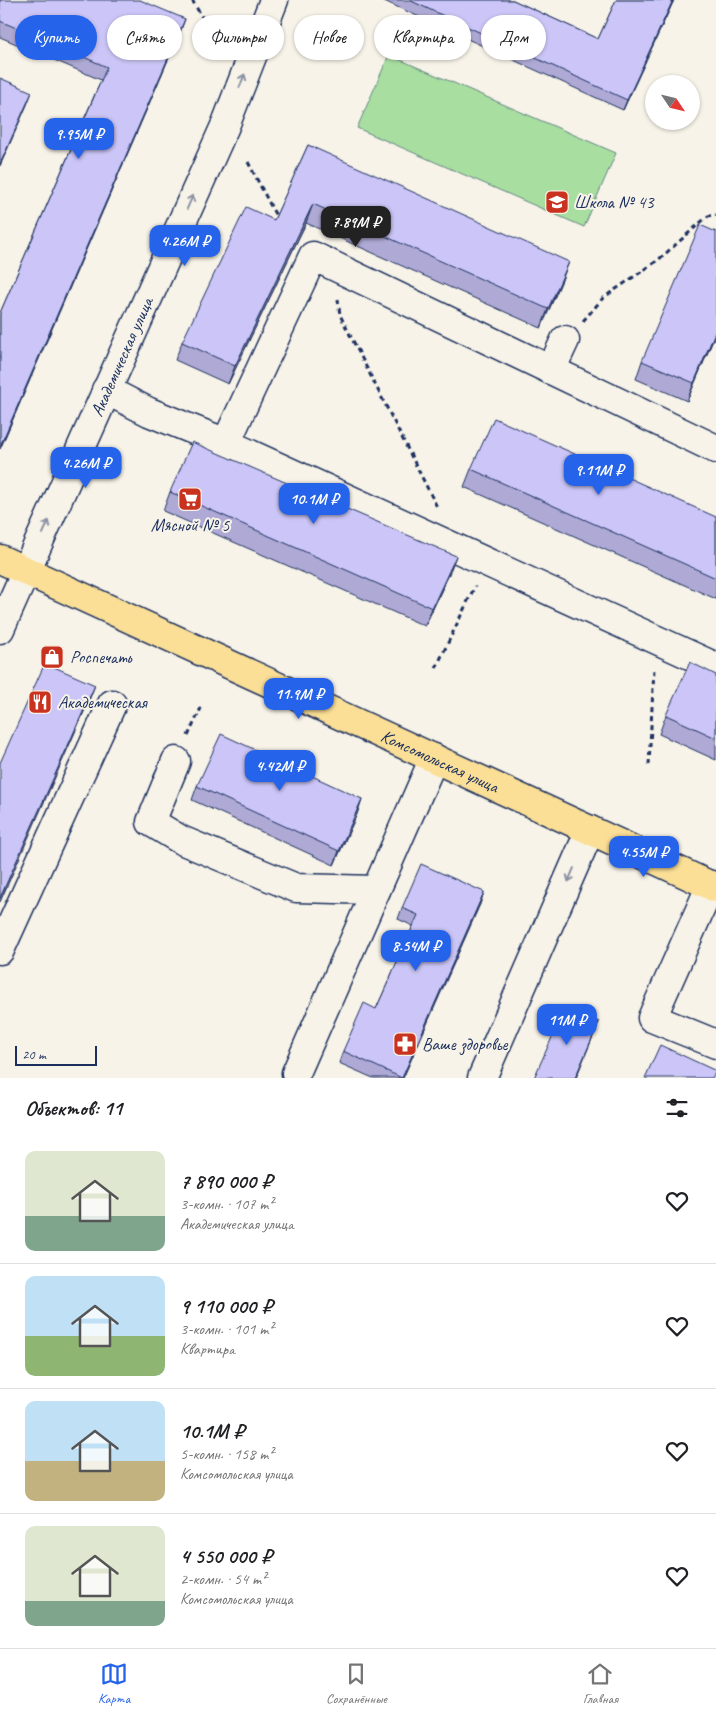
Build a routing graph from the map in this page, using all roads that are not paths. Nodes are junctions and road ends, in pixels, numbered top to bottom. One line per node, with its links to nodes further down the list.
1 (274, 0): 4 (street, Академическая улица, one-way to 1)
2 (565, 340): 3 (street)
3 (551, 370): 5 (street); 6 (street)
4 (106, 390): 6 (street); 8 (street, Академическая улица, one-way to 4)
5 (714, 442)
6 (226, 443): 10 (street)
7 (0, 559): 8 (main road, Комсомольская улица)
8 (26, 571): 9 (street, Академическая улица); 12 (main road, Комсомольская улица)
9 (0, 629)
10 (716, 667)
11 (112, 704): 17 (street)
12 (434, 758): 14 (main road, Комсомольская улица); 16 (street)
13 (176, 761): 16 (street)
14 (590, 830): 15 (main road, Комсомольская улица); 20 (street, one-way to 20)
15 (714, 887): 18 (street)
16 (376, 890): 19 (street)
17 (0, 950)
18 (716, 1044)
19 (296, 1073)
20 (482, 1078)

